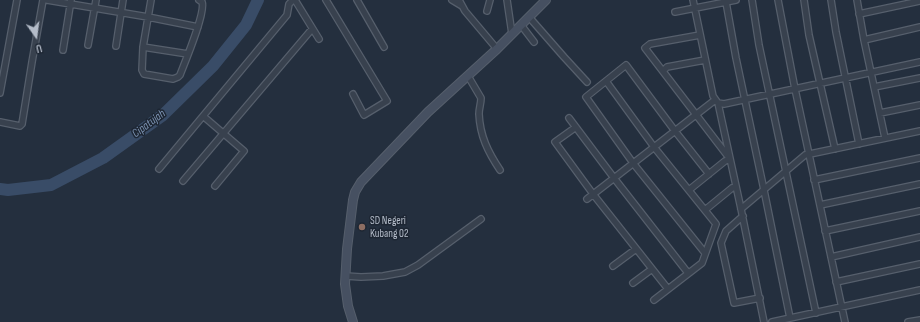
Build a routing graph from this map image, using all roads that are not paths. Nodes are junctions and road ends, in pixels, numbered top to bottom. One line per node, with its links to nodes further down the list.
1 (17, 0): 63 (street)
2 (43, 0): 73 (street)
3 (47, 0): 24 (street)
4 (96, 0): 27 (street)
5 (123, 0): 31 (street)
6 (151, 0): 33 (street)
7 (199, 0): 36 (street)
8 (294, 0): 38 (street); 71 (street)
9 (326, 0): 64 (street)
10 (357, 0): 47 (street)
11 (452, 0): 26 (street)
12 (459, 0): 26 (street)
13 (490, 0): 29 (street)
14 (507, 0): 39 (street)
15 (546, 0): 34 (street)
16 (694, 0): 28 (street)
17 (736, 0): 25 (street)
18 (752, 0): 65 (street)
19 (778, 0): 62 (street)
20 (804, 0): 60 (street)
21 (831, 0): 56 (street)
22 (857, 0): 32 (street)
23 (920, 1): 32 (street)
24 (71, 2): 27 (street); 49 (street)
25 (726, 2): 28 (street); 66 (street)
26 (462, 6): 48 (street)
27 (94, 8): 31 (street); 44 (street)
28 (695, 8): 30 (street); 40 (street)
29 (488, 11)
30 (675, 12)
31 (121, 13): 33 (street); 45 (street)
32 (859, 14): 42 (street)
33 (148, 17): 36 (street); 46 (street)
34 (529, 17): 35 (street); 59 (street)
35 (521, 25): 39 (street); 43 (street)
36 (198, 27): 50 (street)
37 (920, 27): 42 (street)
38 (312, 29): 41 (street); 77 (street)
39 (512, 34): 48 (street)
40 (700, 35): 51 (street); 53 (street)
41 (319, 40)
42 (864, 40): 54 (street)
43 (534, 42)
44 (88, 45)
45 (116, 46)
46 (143, 47): 50 (street); 50 (street)
47 (384, 47)
48 (497, 49): 55 (street)
49 (63, 50)
50 (188, 54)
51 (705, 60): 53 (street); 67 (street)
52 (920, 62): 54 (street)
53 (663, 71): 70 (street)
54 (871, 72): 56 (street); 61 (street)
55 (468, 76): 87 (street); 115 (street)
56 (846, 78): 60 (street); 79 (street)
57 (920, 78): 61 (street)
58 (606, 81): 75 (street); 80 (street); 85 (street)
59 (587, 82)
60 (820, 83): 62 (street); 81 (street)
61 (874, 87): 69 (street)
62 (795, 89): 65 (street); 82 (street)
63 (0, 93)
64 (353, 94)
65 (770, 94): 66 (street); 88 (street)
66 (744, 100): 67 (street); 97 (street)
67 (717, 102): 70 (street); 84 (street)
68 (920, 105): 69 (street)
69 (880, 113): 78 (street)
70 (696, 114): 75 (street); 84 (street)
71 (203, 116): 77 (street); 86 (street)
72 (569, 118): 74 (street)
73 (0, 122)
74 (576, 127): 90 (street); 98 (street)
75 (675, 131): 80 (street); 89 (street)
76 (920, 131): 78 (street)
77 (224, 134): 92 (street); 94 (street)
78 (885, 138): 79 (street)
79 (860, 144): 81 (street)
80 (654, 147): 85 (street); 96 (street)
81 (835, 149): 82 (street)
82 (809, 154): 88 (street); 91 (street)
83 (920, 158): 91 (street)
84 (730, 159): 89 (street); 95 (street)
85 (633, 163): 90 (street); 109 (street)
86 (159, 169)
87 (500, 170)
88 (786, 171): 97 (street); 123 (street)
89 (709, 174): 96 (street)
90 (614, 178): 98 (street); 114 (street)
91 (814, 180): 100 (street)
92 (183, 181)
93 (920, 184): 100 (street)
94 (215, 186)
95 (736, 187): 101 (street); 102 (street)
96 (689, 190): 102 (street)
97 (764, 190): 101 (street); 124 (street)
98 (593, 194): 99 (street); 108 (street)
99 (587, 199)
100 (820, 205): 106 (street)
101 (741, 208): 104 (street)
102 (705, 210): 109 (street)
103 (920, 211): 106 (street)
104 (743, 216): 120 (street); 120 (street)
105 (481, 219): 115 (street)
106 (825, 231): 110 (street)
107 (920, 237): 110 (street)
108 (636, 249): 112 (street); 113 (street)
109 (705, 253): 114 (street)
110 (831, 256): 116 (street)
111 (920, 264): 116 (street)
112 (613, 266)
113 (652, 269): 117 (street); 118 (street)
114 (688, 273): 118 (street)
115 (346, 276): 126 (street)
116 (836, 282): 122 (street)
117 (633, 283)
118 (668, 289): 121 (street)
119 (920, 290): 122 (street)
120 (760, 298): 127 (street)
121 (654, 300)
122 (841, 307): 123 (street); 129 (street)
123 (816, 312): 124 (street)
124 (790, 318): 128 (street)
125 (920, 320): 130 (street)
126 (353, 322)
127 (764, 322)
128 (772, 322)
129 (845, 322)
130 (908, 322)

